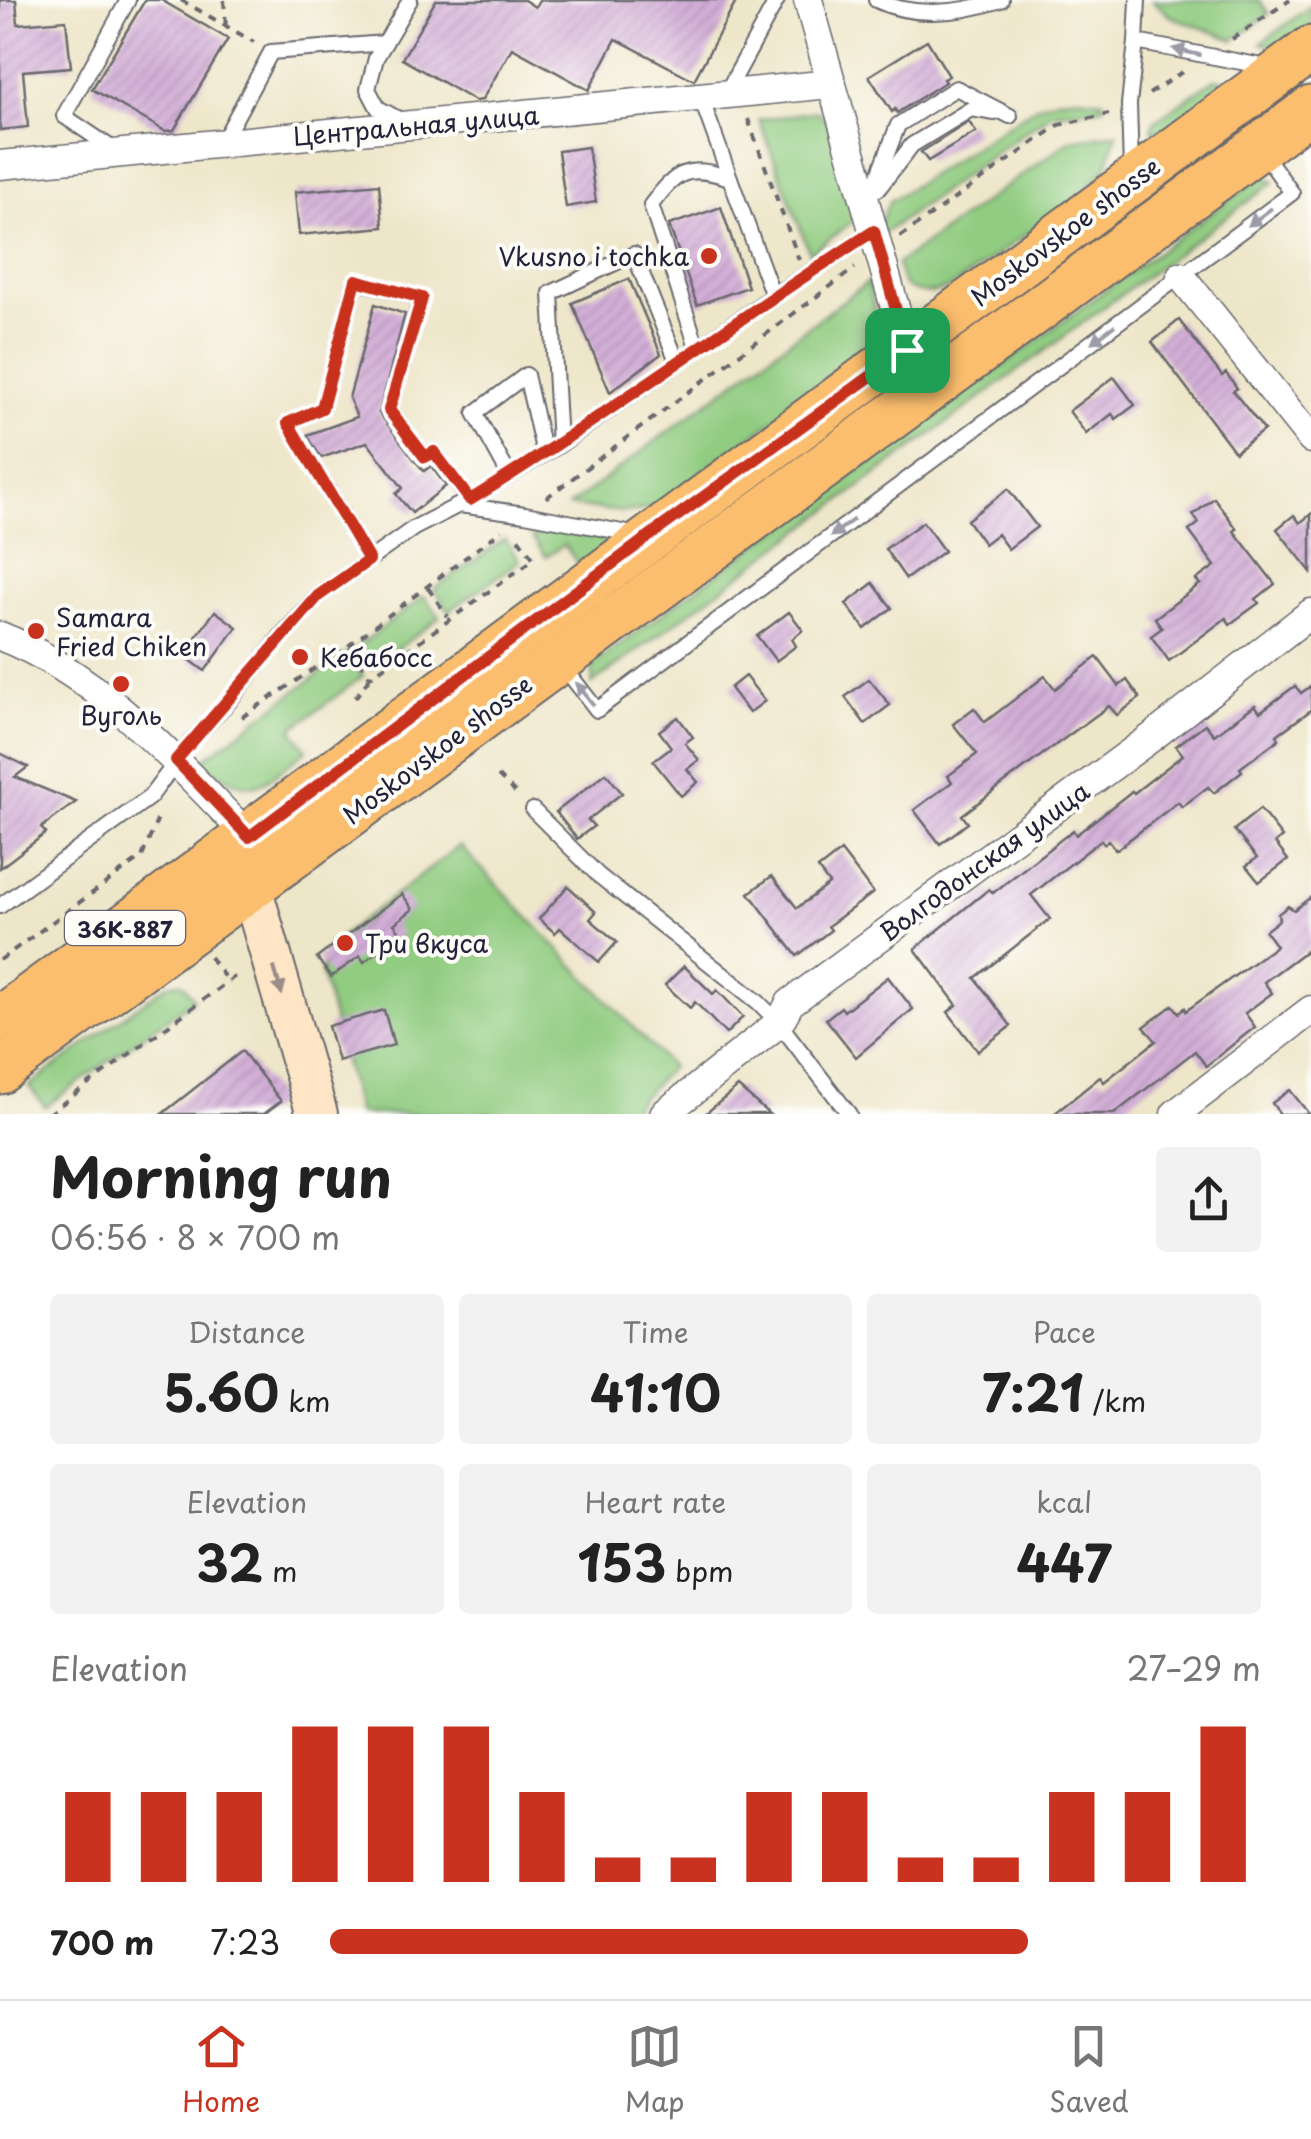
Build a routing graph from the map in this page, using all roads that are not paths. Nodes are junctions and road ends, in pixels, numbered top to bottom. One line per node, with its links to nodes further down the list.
1 (128, 0): 18 (lane)
2 (410, 0): 8 (lane)
3 (777, 0): 12 (lane)
4 (808, 0): 11 (street)
5 (876, 0): 6 (lane)
6 (1001, 0)
7 (1138, 0): 9 (lane)
8 (385, 42): 15 (lane); 16 (lane)
9 (1136, 42): 10 (lane, one-way to 9); 21 (lane)
10 (1302, 65): 21 (main road, Moskovskoe shosse / 36К-887); 40 (main road, Moskovskoe shosse / 36К-887)
11 (832, 84): 12 (street, Центральная улица); 22 (street)
12 (722, 96): 15 (street, Центральная улица); 20 (lane)
13 (1311, 109): 17 (main road, Moskovskoe shosse / 36К-887)
14 (1010, 116): 14 (lane)
15 (411, 126): 16 (street, Центральная улица)
16 (222, 143): 18 (street, Центральная улица)
17 (1259, 146): 23 (lane, one-way to 23); 37 (main road, Moskovskoe shosse / 36К-887)
18 (121, 154): 19 (street, Центральная улица)
19 (0, 165)
20 (730, 178): 24 (lane); 25 (lane)
21 (1131, 181): 26 (main road, Moskovskoe shosse / 36К-887)
22 (876, 241): 24 (lane); 26 (street)
23 (1181, 276): 28 (street); 37 (lane, one-way to 37)
24 (773, 296): 25 (lane)
25 (698, 347): 27 (lane)
26 (907, 350): 33 (main road, Moskovskoe shosse / 36К-887)
27 (677, 362): 29 (lane); 29 (lane)
28 (1311, 439)
29 (559, 445): 30 (lane)
30 (544, 454): 31 (lane); 31 (lane)
31 (509, 476): 32 (lane)
32 (465, 503): 33 (lane); 34 (lane); 34 (lane)
33 (648, 537): 40 (main road, Moskovskoe shosse / 36К-887)
34 (369, 560): 38 (lane)
35 (1311, 613): 44 (street, Волгодонская улица)
36 (0, 636): 38 (street)
37 (558, 659): 40 (main road, Moskovskoe shosse / 36К-887)
38 (179, 764): 40 (street); 41 (lane)
39 (533, 810): 44 (lane)
40 (248, 863): 43 (main road, Moskovskoe shosse / 36К-887); 45 (main road, Moskovskoe shosse / 36К-887); 46 (main road, Moskovskoe shosse / 36К-887); 47 (street, one-way to 47)
41 (0, 906)
42 (1311, 1010): 50 (street)
43 (0, 1019)
44 (779, 1024): 48 (street, Волгодонская улица); 49 (lane)
45 (0, 1044)
46 (0, 1071)
47 (317, 1114)
48 (664, 1114)
49 (849, 1114)
50 (1175, 1114)

